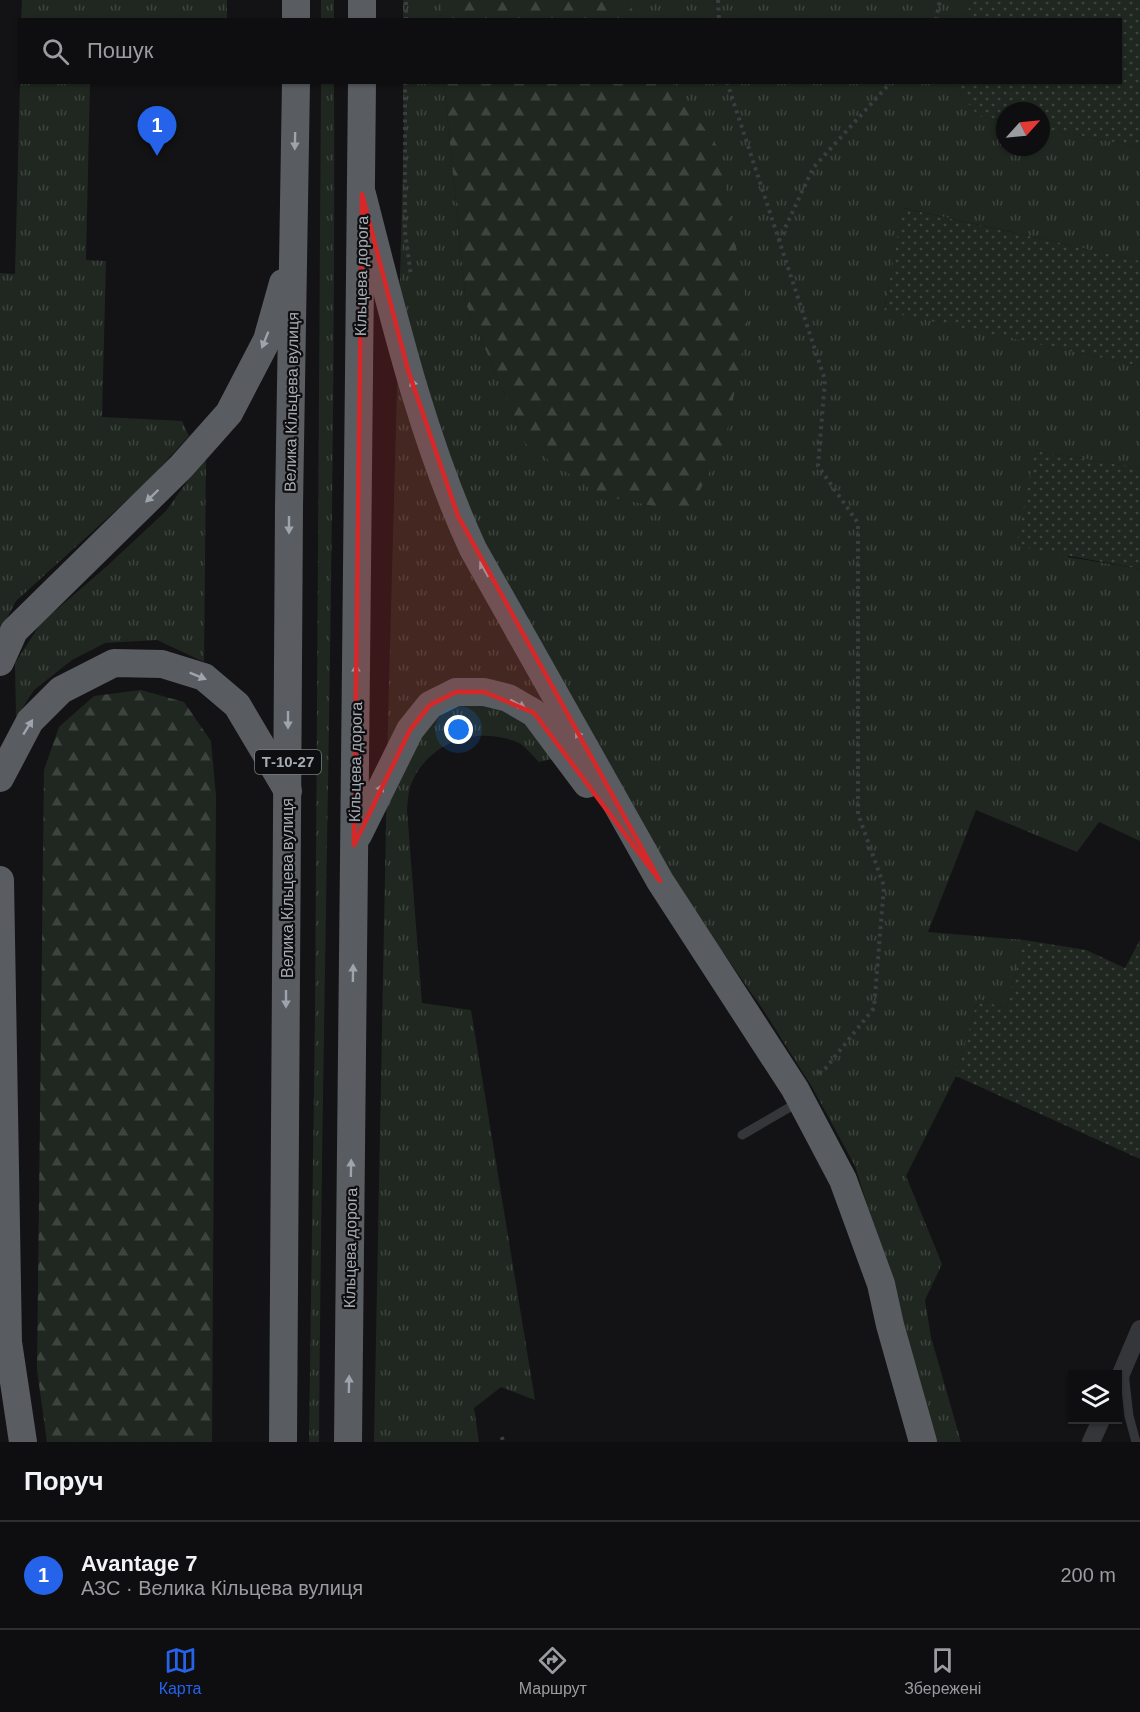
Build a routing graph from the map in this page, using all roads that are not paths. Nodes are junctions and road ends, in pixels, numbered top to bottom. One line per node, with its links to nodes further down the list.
1 (296, 0): 3 (highway)
2 (362, 0): 4 (highway)
3 (296, 18)
4 (362, 18)
5 (296, 84): 8 (highway, Велика Кільцева вулиця / Т-10-27, one-way to 8)
6 (362, 84): 7 (highway, Кільцева дорога)
7 (362, 194): 12 (highway, Кільцева дорога, one-way to 7); 14 (highway, one-way to 7)
8 (294, 244): 9 (highway, one-way to 9); 11 (highway, Велика Кільцева вулиця / Т-10-27, one-way to 11)
9 (0, 662)
10 (0, 778): 11 (highway, one-way to 11)
11 (288, 791): 22 (highway, Велика Кільцева вулиця / Т-10-27, one-way to 22)
12 (354, 845): 14 (highway, one-way to 14); 23 (highway, Кільцева дорога, one-way to 12)
13 (0, 880): 21 (highway)
14 (660, 881): 15 (highway)
15 (799, 1095): 16 (lane); 24 (highway)
16 (742, 1135)
17 (1140, 1329): 18 (street)
18 (1122, 1370)
19 (1122, 1383): 26 (lane)
20 (1099, 1424): 25 (street)
21 (23, 1442)
22 (283, 1442)
23 (348, 1442)
24 (923, 1442)
25 (1091, 1442)
26 (1136, 1442)

